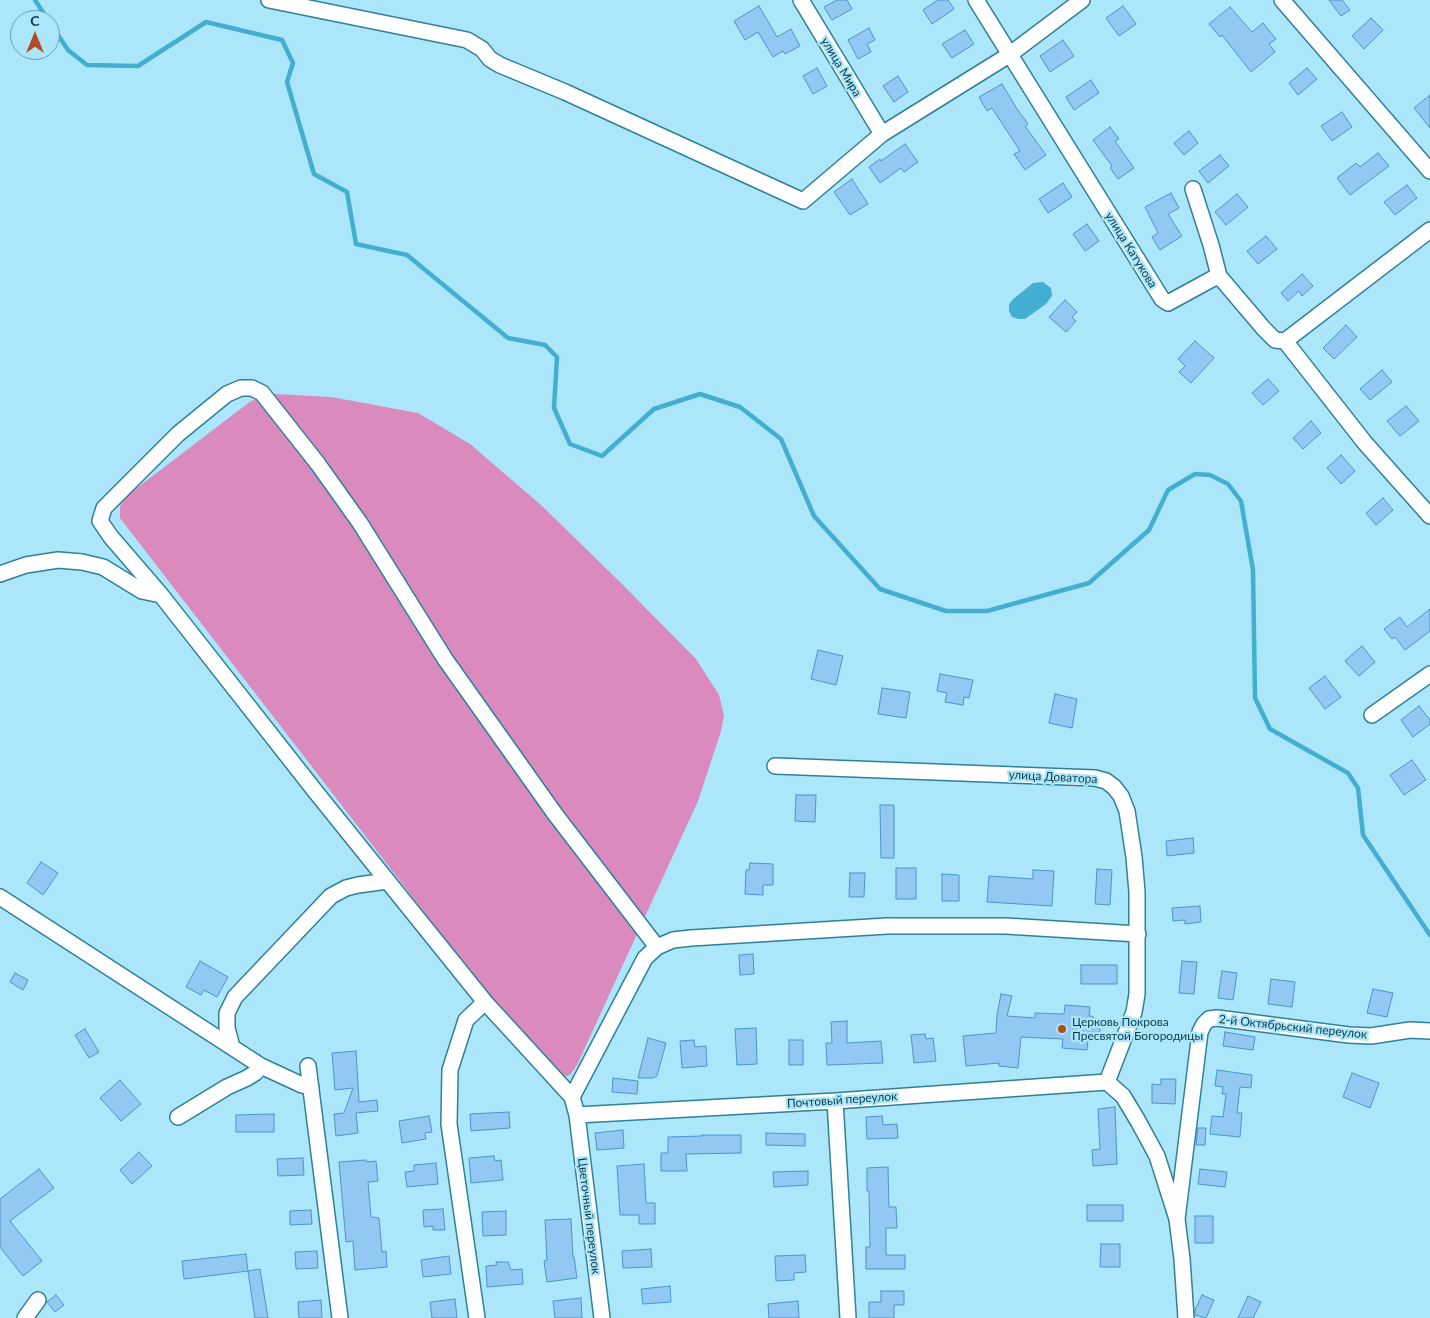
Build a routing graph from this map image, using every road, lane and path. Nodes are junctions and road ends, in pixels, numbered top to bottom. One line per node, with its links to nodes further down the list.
1 (269, 0): 7 (street)
2 (800, 0): 7 (street, улица Мира)
3 (976, 0): 6 (street, улица Катукова)
4 (1082, 0): 6 (street)
5 (1282, 0): 8 (street)
6 (1009, 54): 7 (street); 11 (street, улица Катукова)
7 (882, 134)
8 (1430, 171)
9 (1192, 189): 11 (street)
10 (1430, 230): 12 (street)
11 (1219, 276): 12 (street)
12 (1285, 341): 13 (street)
13 (1430, 516)
14 (0, 574): 15 (street)
15 (161, 596): 19 (street); 22 (street)
16 (1430, 674): 17 (street)
17 (1372, 715)
18 (775, 766): 21 (street, улица Доватора)
19 (387, 881): 23 (street); 25 (street)
20 (0, 896): 25 (street)
21 (1138, 934): 22 (street); 28 (street, улица Доватора)
22 (657, 947): 30 (street)
23 (485, 1002): 30 (street); 38 (street)
24 (1430, 1032): 34 (street, 2-й Октябрьский переулок)
25 (232, 1047): 26 (street)
26 (260, 1066): 29 (street); 33 (street)
27 (308, 1066): 29 (street)
28 (1107, 1082): 31 (street, Почтовый переулок); 34 (street)
29 (311, 1088): 37 (street)
30 (572, 1097): 32 (street, Цветочный переулок)
31 (835, 1101): 32 (street, Почтовый переулок); 40 (street)
32 (577, 1115): 39 (street, Цветочный переулок)
33 (178, 1117)
34 (1177, 1219): 41 (street)
35 (38, 1300): 36 (street)
36 (25, 1318)
37 (340, 1318)
38 (477, 1318)
39 (602, 1318)
40 (848, 1318)
41 (1186, 1318)

